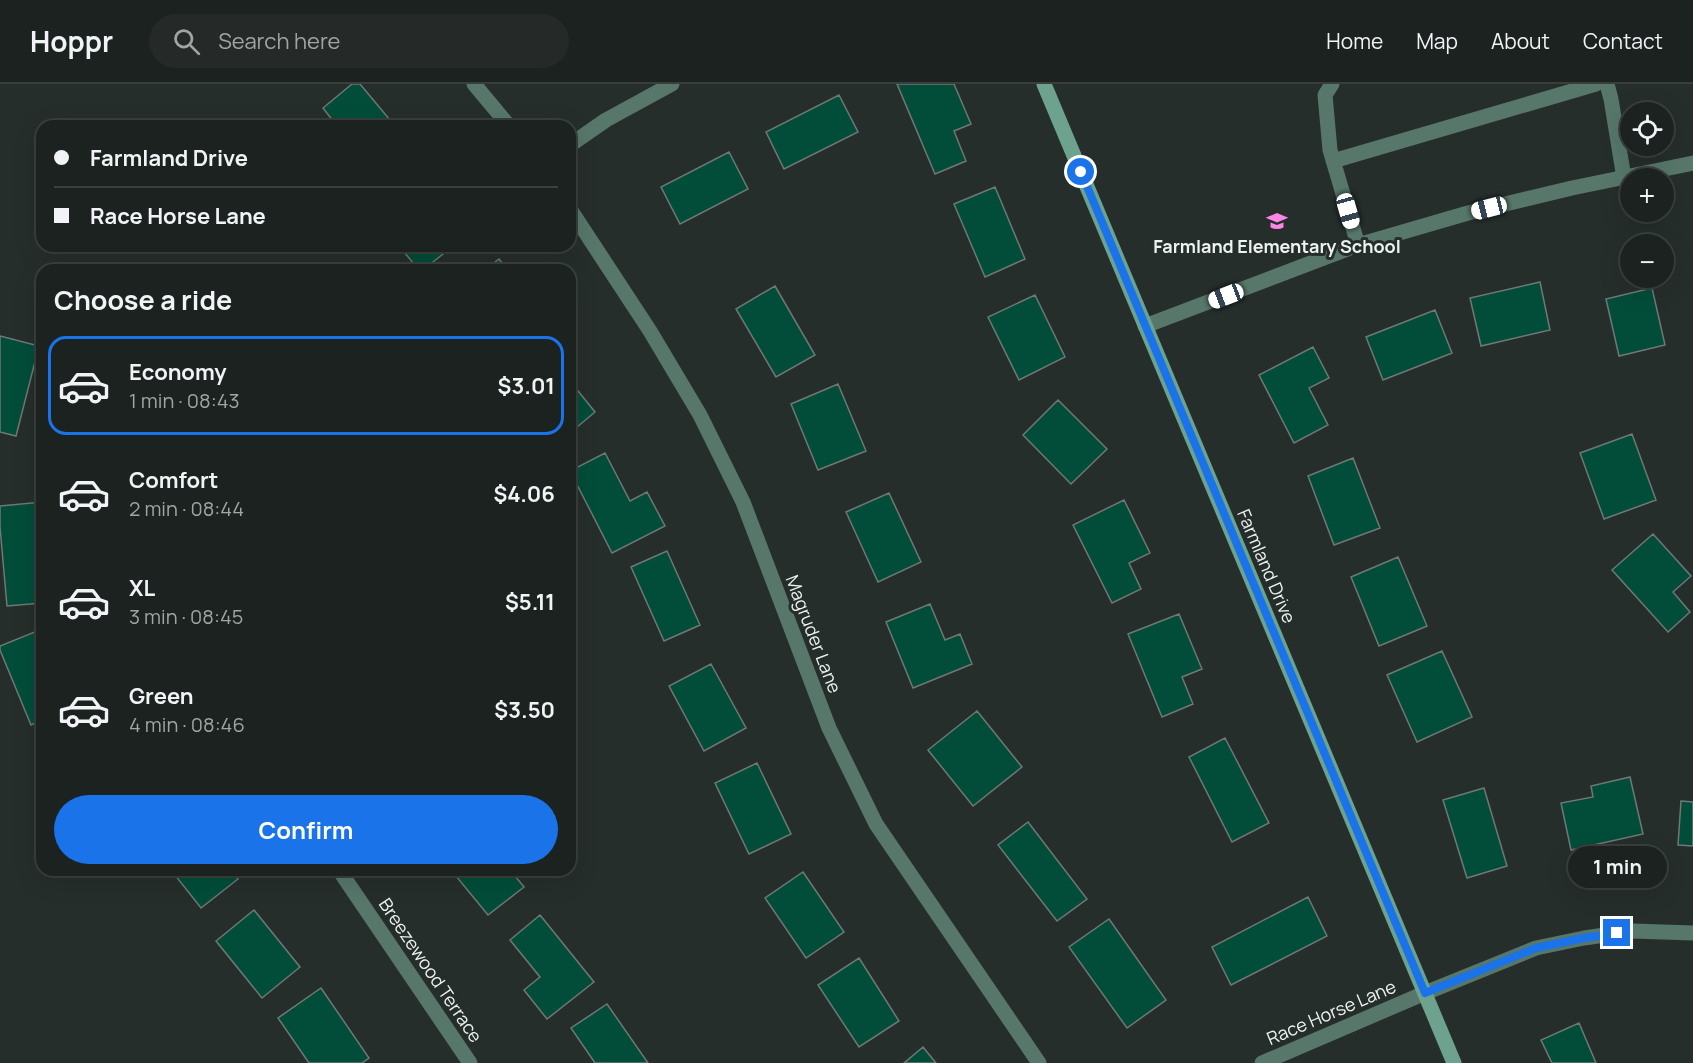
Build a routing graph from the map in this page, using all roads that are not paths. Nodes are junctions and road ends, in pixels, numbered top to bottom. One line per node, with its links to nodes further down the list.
1 (474, 84): 7 (street)
2 (672, 84): 8 (street)
3 (1044, 84): 16 (street, Farmland Drive)
4 (1332, 84): 9 (street)
5 (1596, 84): 9 (street)
6 (1607, 84): 11 (street)
7 (504, 120)
8 (576, 142)
9 (1333, 161): 15 (street)
10 (1693, 163): 12 (street)
11 (1621, 168)
12 (1670, 168)
13 (1620, 179): 15 (street)
14 (576, 218): 21 (street, Magruder Lane)
15 (1358, 245): 16 (street)
16 (1145, 326): 19 (street, Farmland Drive)
17 (343, 876): 20 (street, Breezewood Terrace)
18 (1693, 933): 19 (street, Race Horse Lane)
19 (1425, 993): 22 (street, Race Horse Lane); 23 (street, Farmland Drive)
20 (470, 1063)
21 (1039, 1063)
22 (1262, 1063)
23 (1454, 1063)

